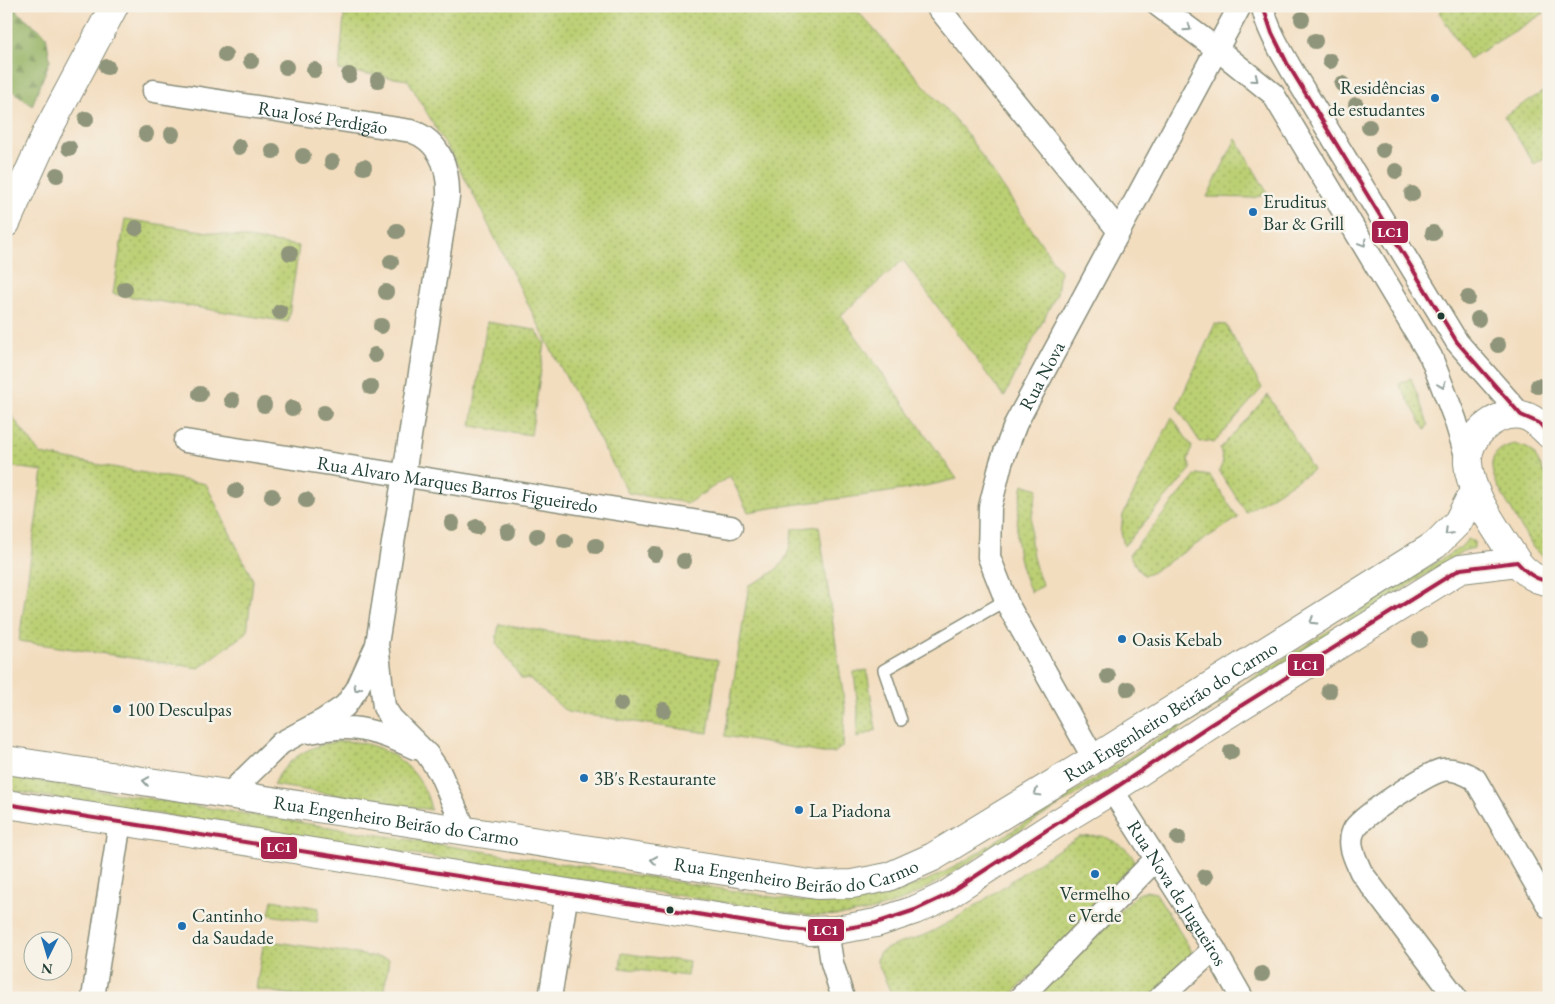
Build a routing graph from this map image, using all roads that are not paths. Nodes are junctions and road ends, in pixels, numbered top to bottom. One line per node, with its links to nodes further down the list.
1 (113, 6): 8 (street)
2 (937, 6): 9 (street)
3 (1159, 6): 6 (street, one-way to 6)
4 (1240, 6): 6 (street, Rua Nova)
5 (1263, 6): 10 (street)
6 (1217, 48): 9 (street, Rua Nova); 13 (street, one-way to 13)
7 (154, 91): 14 (street, Rua José Perdigão)
8 (8, 214)
9 (1119, 231): 19 (street, Rua Nova)
10 (1521, 415): 11 (street); 13 (street)
11 (1549, 434)
12 (185, 441): 14 (street, Rua Alvaro Marques Barros Figueiredo)
13 (1468, 462): 15 (street)
14 (403, 475): 16 (street, Rua Alvaro Marques Barros Figueiredo); 20 (street, Rua José Perdigão)
15 (1474, 491): 17 (street); 23 (street, Rua Engenheiro Beirão do Carmo, one-way to 23)
16 (731, 527)
17 (1517, 562): 18 (street); 26 (street, Rua Engenheiro Beirão do Carmo)
18 (1548, 583)
19 (1006, 600): 21 (lane); 23 (street, Rua Nova)
20 (377, 644): 22 (street, one-way to 22); 25 (street)
21 (901, 720)
22 (280, 743): 25 (street); 27 (street)
23 (1094, 759): 30 (street, Rua Engenheiro Beirão do Carmo, one-way to 30)
24 (6, 760): 27 (street, Rua Engenheiro Beirão do Carmo, one-way to 24)
25 (440, 773): 30 (street)
26 (1112, 790): 31 (street, Rua Nova de Jugueiros); 34 (street, Rua Engenheiro Beirão do Carmo)
27 (229, 794): 30 (street, Rua Engenheiro Beirão do Carmo)
28 (6, 804): 29 (street, Rua Engenheiro Beirão do Carmo)
29 (120, 821): 32 (street, Rua Engenheiro Beirão do Carmo); 36 (street)
30 (465, 830)
31 (1156, 859): 35 (street, Rua Nova de Jugueiros); 39 (street)
32 (567, 893): 34 (street, Rua Engenheiro Beirão do Carmo); 37 (street)
33 (1549, 907): 42 (street)
34 (827, 930): 38 (street)
35 (1214, 949): 40 (street); 41 (street, Rua Nova de Jugueiros)
36 (93, 998)
37 (550, 998)
38 (843, 998)
39 (1020, 998)
40 (1160, 998)
41 (1242, 998)
42 (1456, 998)

